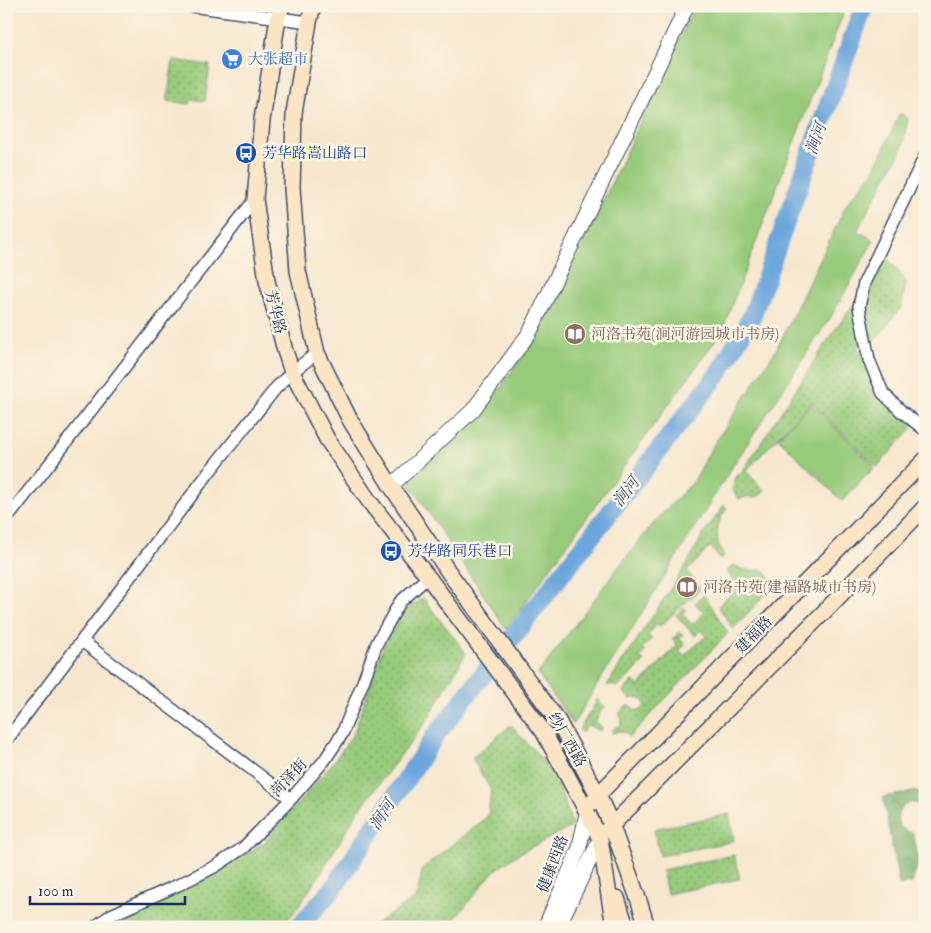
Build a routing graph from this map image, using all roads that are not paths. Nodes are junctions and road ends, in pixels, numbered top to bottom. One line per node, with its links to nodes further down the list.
1 (191, 6): 4 (street)
2 (245, 6): 4 (street)
3 (687, 6): 12 (street)
4 (280, 12): 5 (street); 7 (main road, 芳华路)
5 (311, 15): 8 (main road)
6 (925, 156): 10 (street)
7 (255, 199): 9 (main road, 芳华路); 14 (street)
8 (317, 353): 9 (street); 12 (main road)
9 (292, 372): 15 (main road, 芳华路); 16 (street)
10 (925, 430)
11 (925, 460): 18 (main road, 建福路)
12 (391, 486): 18 (main road, 纱厂西路)
13 (925, 507): 21 (main road)
14 (6, 520)
15 (431, 581): 19 (street, 菏泽街); 20 (main road, 纱厂西路)
16 (82, 641): 17 (street); 19 (street)
17 (6, 741)
18 (598, 795): 20 (main road, 建福路); 21 (main road, 纱厂西路)
19 (291, 799): 23 (street, 菏泽街)
20 (587, 812): 22 (main road, 纱厂西路); 24 (street, 健康西路)
21 (611, 824): 22 (main road); 28 (main road, 纱厂西路)
22 (600, 839): 25 (street, 健康西路); 26 (main road, 纱厂西路); 27 (main road)
23 (95, 927)
24 (545, 927)
25 (558, 927)
26 (614, 927)
27 (626, 927)
28 (647, 927)

